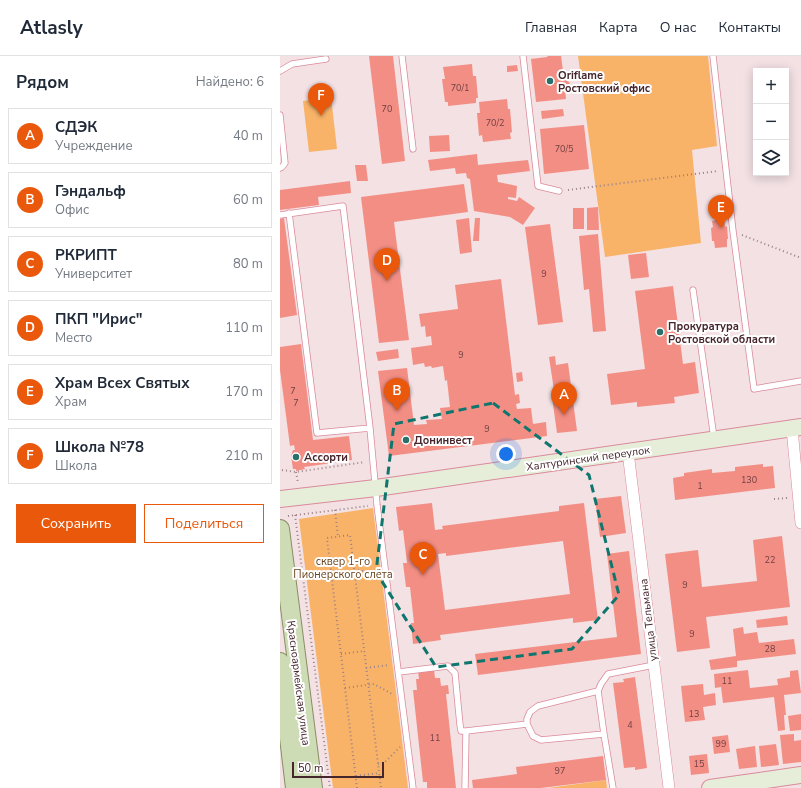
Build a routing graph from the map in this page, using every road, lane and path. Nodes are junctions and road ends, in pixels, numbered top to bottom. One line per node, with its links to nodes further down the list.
1 (402, 56): 7 (lane)
2 (523, 56): 10 (lane)
3 (713, 56): 9 (lane)
4 (326, 59): 5 (lane)
5 (280, 71)
6 (280, 115): 8 (lane)
7 (413, 149)
8 (280, 168)
9 (726, 170): 10 (path); 13 (lane)
10 (559, 191)
11 (289, 213): 12 (lane); 17 (lane); 17 (lane)
12 (280, 214)
13 (733, 232): 14 (path); 16 (lane)
14 (801, 258)
15 (692, 290): 19 (lane)
16 (801, 381)
17 (370, 428): 21 (lane)
18 (796, 428): 19 (street, Халтуринский переулок); 29 (street)
19 (714, 440): 20 (street, Халтуринский переулок)
20 (628, 452): 23 (street, Халтуринский переулок); 37 (street, улица Тельмана)
21 (372, 461): 22 (path); 23 (lane)
22 (282, 470)
23 (376, 488): 24 (street, Халтуринский переулок); 25 (lane)
24 (280, 499)
25 (377, 505): 26 (path); 32 (lane)
26 (335, 510): 27 (path); 30 (path)
27 (295, 515): 28 (path); 54 (path)
28 (284, 523): 53 (main road, Красноармейская улица)
29 (801, 523)
30 (338, 537): 31 (path); 34 (path)
31 (354, 571): 32 (path); 33 (path)
32 (387, 579): 36 (lane)
33 (364, 651): 34 (path); 38 (path)
34 (341, 654): 41 (path)
35 (280, 662): 52 (main road, Красноармейская улица)
36 (398, 664): 38 (path); 39 (lane)
37 (654, 665): 42 (lane); 60 (street, улица Тельмана)
38 (366, 668): 40 (path)
39 (399, 672): 43 (lane); 45 (lane)
40 (368, 685): 41 (path); 43 (path); 48 (path)
41 (345, 688): 51 (path)
42 (598, 691): 44 (lane); 46 (lane)
43 (402, 696): 47 (lane)
44 (527, 724): 45 (lane); 46 (lane)
45 (466, 731): 58 (lane)
46 (604, 734): 59 (lane)
47 (408, 744): 48 (path); 57 (lane)
48 (378, 764): 49 (path)
49 (379, 773): 51 (path); 56 (path)
50 (801, 775): 61 (street)
51 (356, 776): 55 (path)
52 (295, 788)
53 (313, 788)
54 (330, 788)
55 (357, 788)
56 (381, 788)
57 (413, 788)
58 (465, 788)
59 (613, 788)
60 (669, 788)
61 (710, 788)

